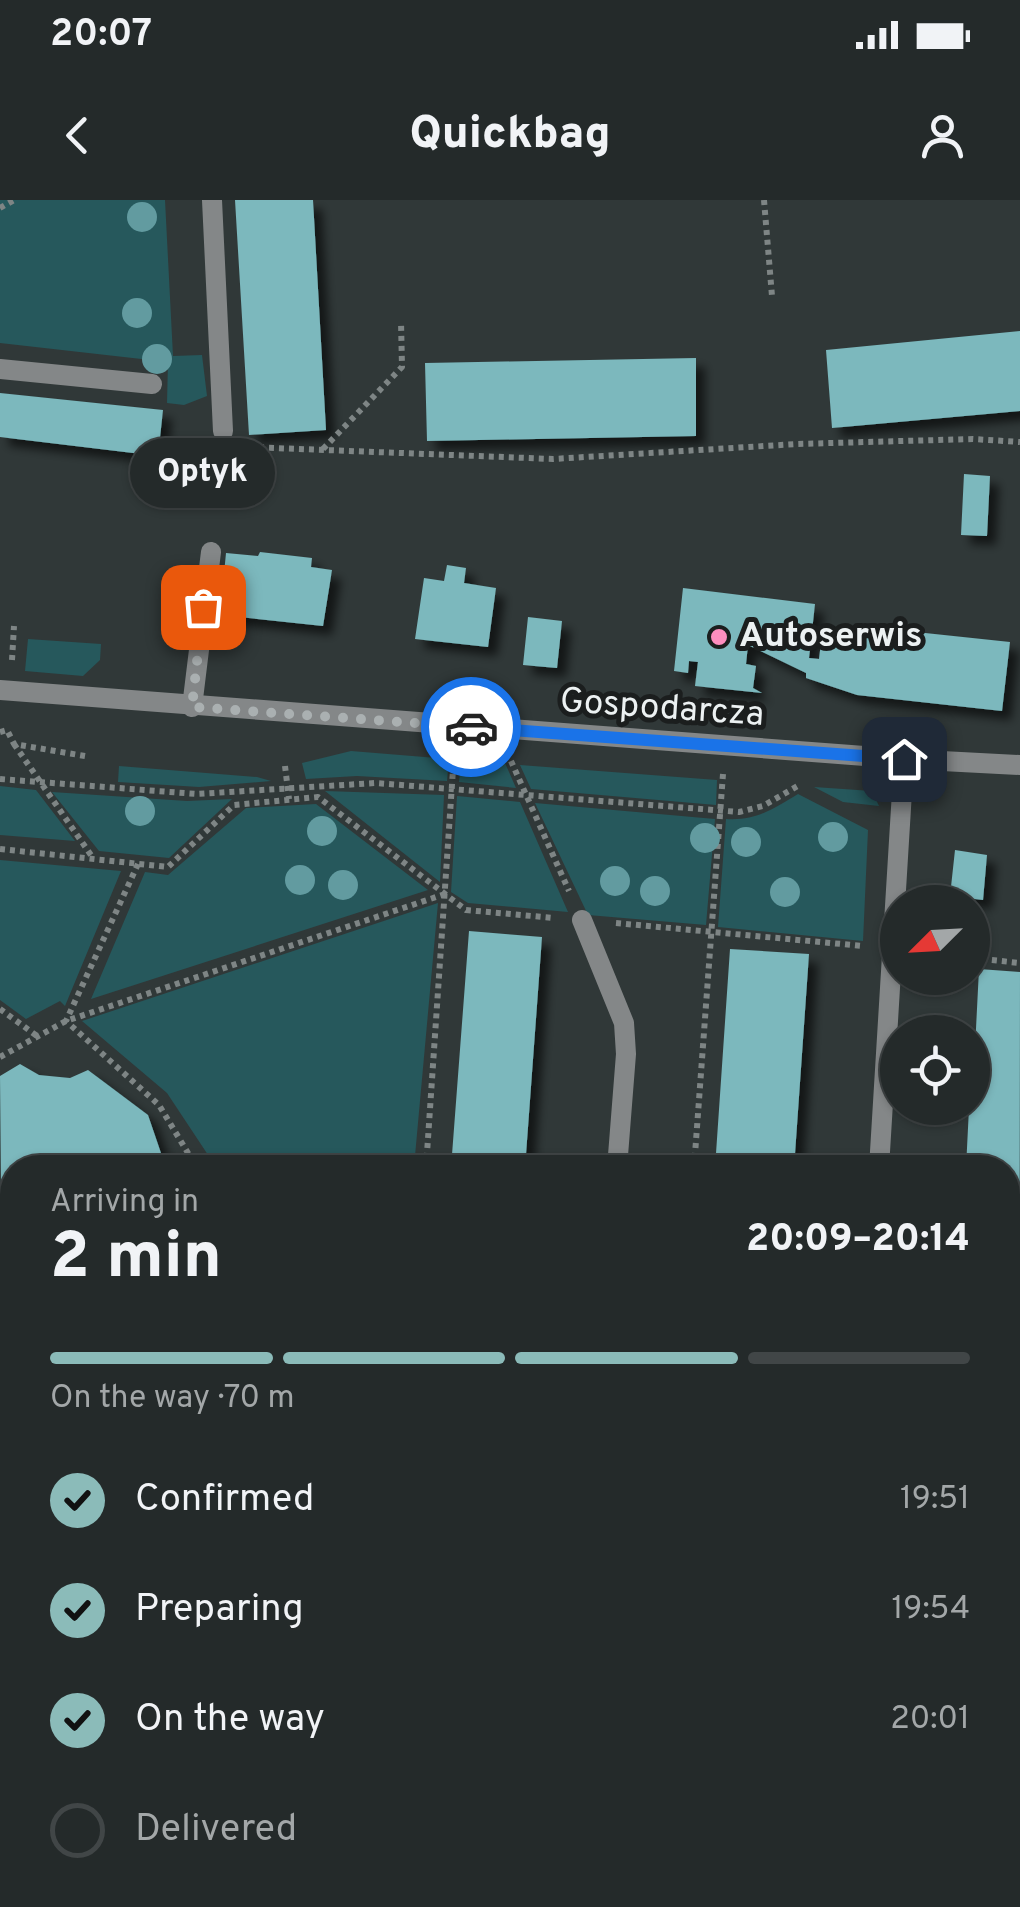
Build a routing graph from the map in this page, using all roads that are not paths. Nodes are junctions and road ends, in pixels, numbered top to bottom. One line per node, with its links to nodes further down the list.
1 (212, 200): 4 (street)
2 (0, 369): 3 (street)
3 (152, 384)
4 (223, 431)
5 (211, 552): 7 (street)
6 (0, 690): 7 (street, Gospodarcza)
7 (192, 707): 8 (street, Gospodarcza)
8 (904, 759): 9 (street, Gospodarcza); 12 (street)
9 (1020, 765)
10 (582, 920): 11 (street)
11 (618, 1155)
12 (881, 1155)

